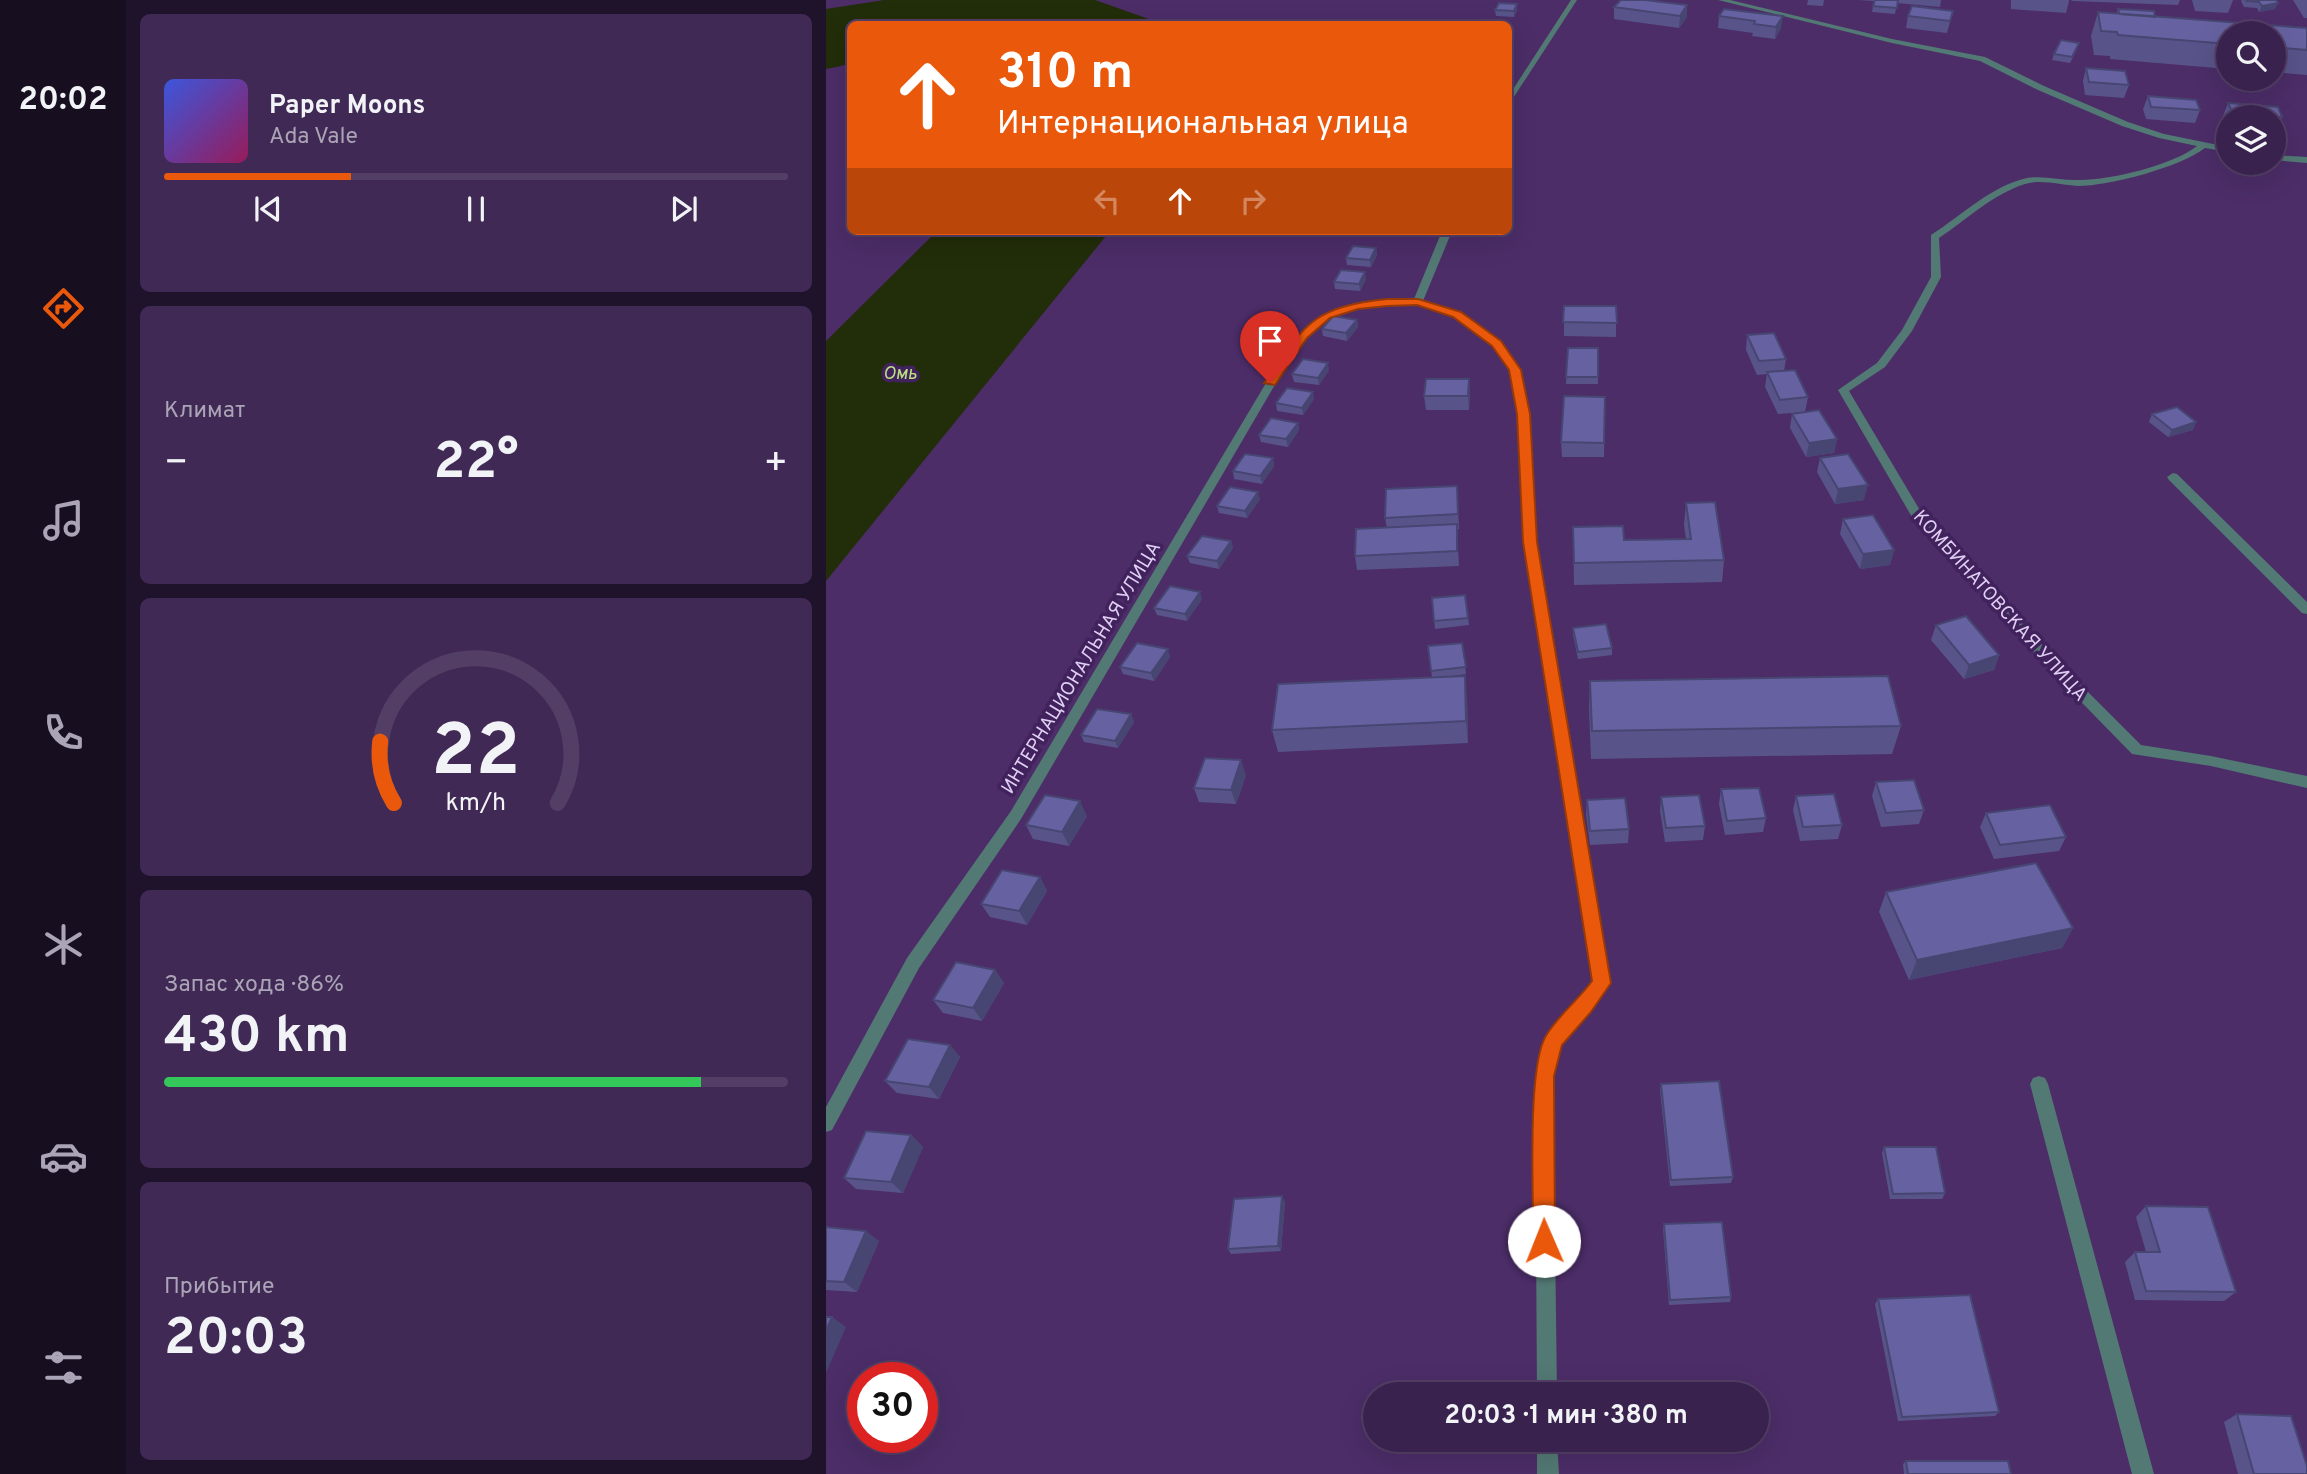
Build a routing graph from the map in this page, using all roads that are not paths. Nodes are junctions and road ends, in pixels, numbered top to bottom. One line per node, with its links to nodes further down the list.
1 (1574, 0): 3 (street)
2 (1721, 0): 4 (street)
3 (1512, 98)
4 (2202, 146): 5 (street); 12 (street, КОМБИНАТОВСКАЯ УЛИЦА)
5 (2216, 148)
6 (2286, 159): 7 (street)
7 (2307, 160)
8 (1445, 235): 9 (street)
9 (1418, 302): 14 (street, ИНТЕРНАЦИОНАЛЬНАЯ УЛИЦА); 15 (street)
10 (2173, 477): 11 (street)
11 (2307, 610)
12 (2307, 782)
13 (2039, 1084): 18 (street)
14 (826, 1124)
15 (1546, 1382)
16 (1547, 1452): 17 (street)
17 (1548, 1474)
18 (2143, 1474)

